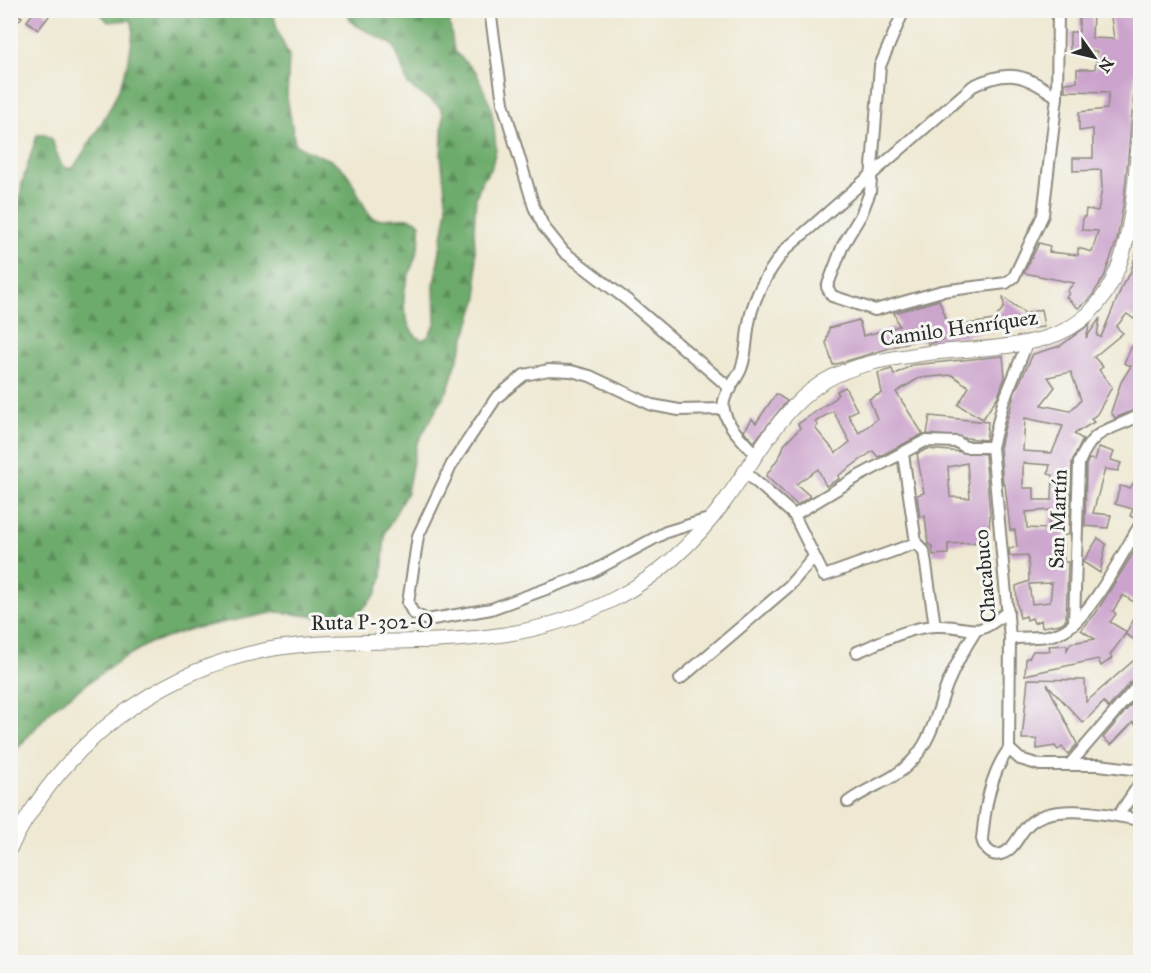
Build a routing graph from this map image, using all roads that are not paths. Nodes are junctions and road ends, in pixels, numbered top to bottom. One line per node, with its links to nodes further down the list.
1 (490, 10): 8 (street)
2 (904, 10): 6 (street)
3 (1058, 10): 4 (street)
4 (1057, 97): 6 (street); 6 (street)
5 (1140, 132): 7 (street, Camilo Henríquez)
6 (873, 172): 8 (street)
7 (1028, 341): 11 (street, Chacabuco); 13 (street, Camilo Henríquez)
8 (731, 389): 9 (street)
9 (723, 409): 13 (street); 15 (street)
10 (1140, 415): 20 (street, San Martín)
11 (992, 447): 12 (street); 19 (street, Chacabuco)
12 (903, 454): 14 (street); 17 (street)
13 (750, 464): 14 (street); 15 (street, Ruta P-302-O)
14 (794, 515): 18 (street)
15 (712, 518): 34 (street, Ruta P-302-O)
16 (1140, 525): 20 (street)
17 (916, 543): 18 (street); 21 (street)
18 (814, 557): 25 (street)
19 (1008, 611): 22 (street); 23 (street, Chacabuco)
20 (1074, 623): 23 (street)
21 (935, 626): 22 (street); 24 (street)
22 (975, 632): 31 (street)
23 (1010, 638): 27 (street, Chacabuco)
24 (857, 652)
25 (680, 679)
26 (1140, 682): 28 (street)
27 (1010, 749): 28 (street); 32 (street)
28 (1069, 765): 29 (street)
29 (1140, 770)
30 (1140, 783): 32 (street)
31 (848, 802)
32 (1118, 816): 33 (street)
33 (1140, 820)
34 (10, 848)

